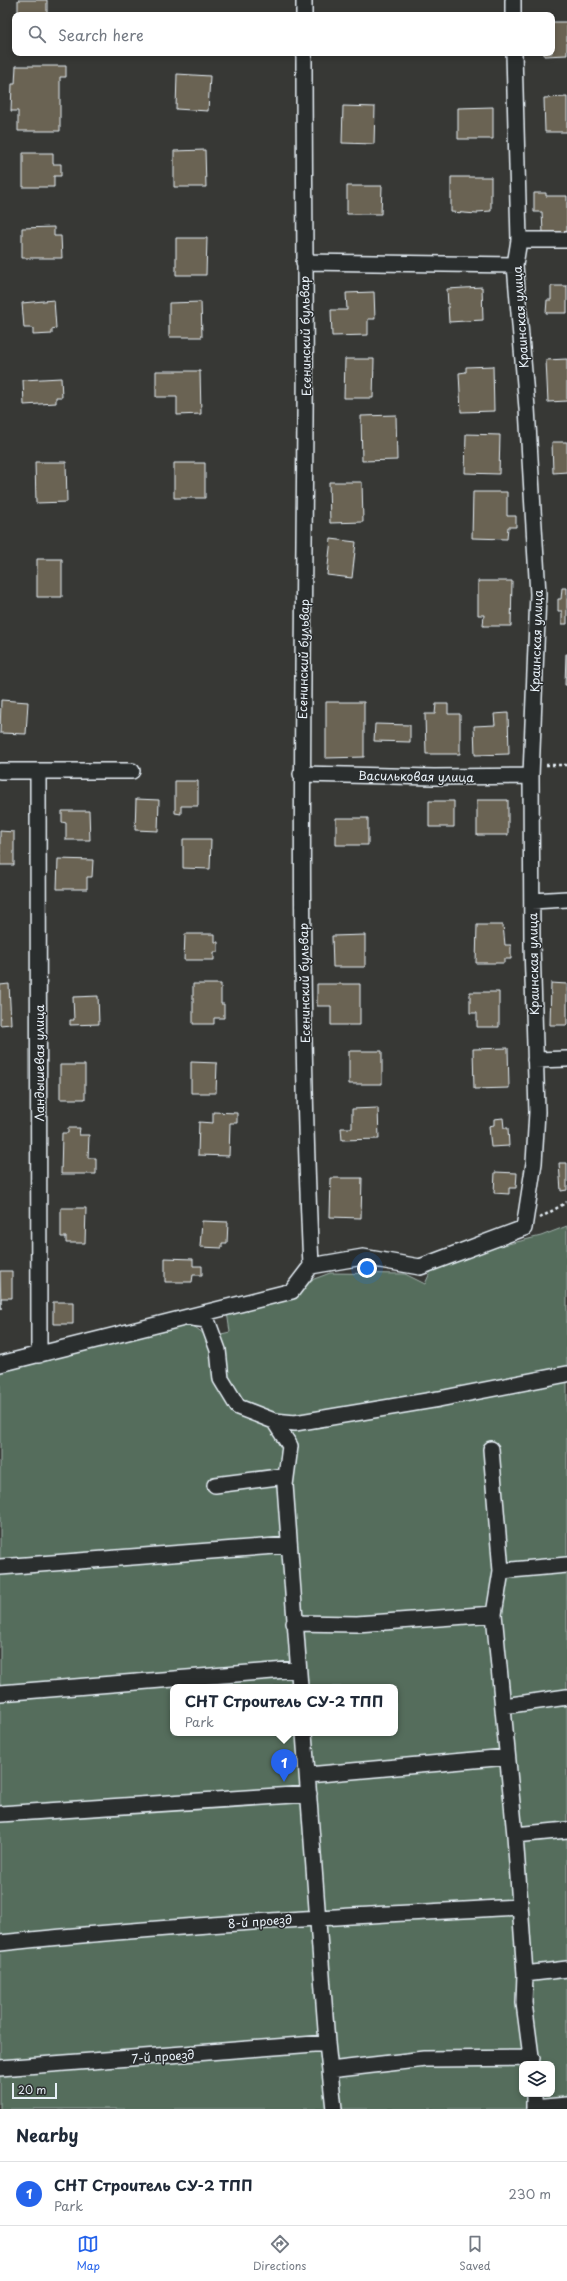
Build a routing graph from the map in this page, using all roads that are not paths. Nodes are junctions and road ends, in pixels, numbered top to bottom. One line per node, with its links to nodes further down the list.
1 (304, 0): 3 (street)
2 (513, 0): 4 (street)
3 (304, 12)
4 (513, 12)
5 (304, 56): 9 (street, Есенинский бульвар)
6 (514, 56): 7 (street, Краинская улица)
7 (518, 240): 8 (street); 10 (street, Краинская улица)
8 (567, 240)
9 (304, 262): 10 (street); 15 (street, Есенинский бульвар)
10 (515, 266): 11 (street, Краинская улица)
11 (531, 770): 15 (street, Васильковая улица); 17 (street, Краинская улица)
12 (132, 771): 14 (street)
13 (0, 772): 14 (street)
14 (38, 772): 22 (street, Ландышевая улица)
15 (302, 774): 20 (street, Есенинский бульвар)
16 (567, 899): 17 (street)
17 (532, 901): 19 (street, Краинская улица)
18 (567, 1059): 19 (street)
19 (534, 1060): 20 (street, Краинская улица)
20 (311, 1266): 21 (street)
21 (188, 1318): 22 (street); 25 (street)
22 (39, 1354): 23 (street)
23 (0, 1364)
24 (567, 1374): 25 (street)
25 (274, 1421): 27 (street)
26 (491, 1449): 32 (street)
27 (286, 1476): 28 (street); 29 (street)
28 (215, 1485)
29 (289, 1545): 31 (street); 34 (street)
30 (567, 1565): 32 (street)
31 (0, 1567)
32 (501, 1571): 33 (street)
33 (494, 1614): 34 (street); 39 (street)
34 (294, 1624): 35 (street)
35 (298, 1669): 36 (street); 37 (street)
36 (300, 1684)
37 (0, 1693)
38 (567, 1698): 39 (street)
39 (503, 1706): 41 (street)
40 (304, 1736): 42 (street)
41 (507, 1757): 42 (street); 46 (street)
42 (308, 1775): 43 (street)
43 (309, 1794): 44 (street); 48 (street)
44 (0, 1814)
45 (567, 1830): 46 (street)
46 (515, 1835): 47 (street)
47 (520, 1907): 48 (street, 8-й проезд); 51 (street)
48 (319, 1917): 49 (street, 8-й проезд); 52 (street)
49 (0, 1943)
50 (567, 1969): 51 (street)
51 (525, 1974): 53 (street)
52 (327, 2043): 54 (street, 7-й проезд); 55 (street)
53 (532, 2061): 55 (street)
54 (0, 2068)
55 (330, 2070): 58 (street)
56 (534, 2104): 57 (street)
57 (567, 2105)
58 (334, 2109)

